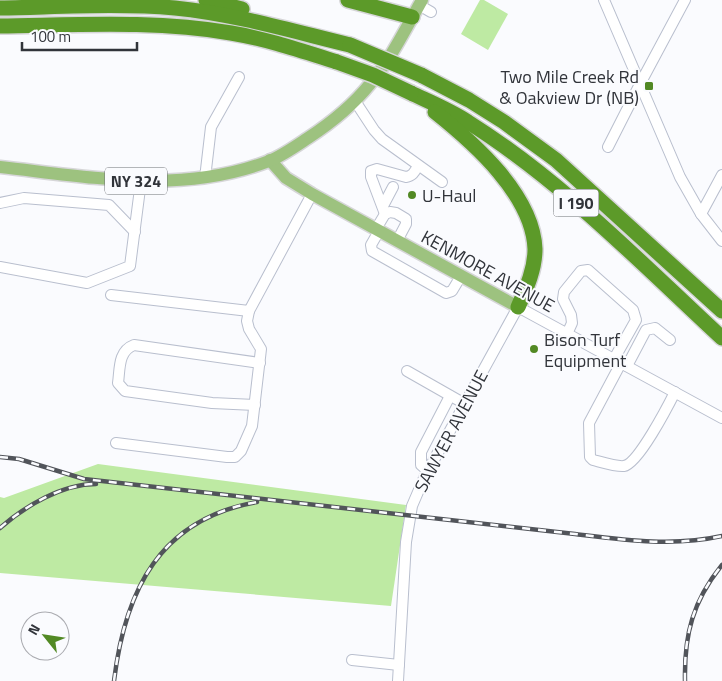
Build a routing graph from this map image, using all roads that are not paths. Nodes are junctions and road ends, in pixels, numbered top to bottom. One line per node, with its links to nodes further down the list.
1 (206, 0): 11 (highway)
2 (348, 0): 5 (highway)
3 (604, 0): 13 (street)
4 (686, 0): 13 (street)
5 (417, 7): 7 (street); 15 (main road, NY 324)
6 (0, 8): 11 (highway, I 190)
7 (431, 12)
8 (59, 25): 9 (highway, I 190); 10 (highway); 14 (highway, I 190, bridge)
9 (0, 26)
10 (0, 31)
11 (350, 46): 38 (highway, I 190, bridge)
12 (239, 77): 21 (street)
13 (640, 84): 16 (street); 28 (street)
14 (411, 93): 36 (highway); 40 (highway, I 190)
15 (355, 101): 17 (main road, NY 324); 18 (street)
16 (608, 147)
17 (270, 160): 21 (main road, NY 324); 25 (main road, KENMORE AVENUE)
18 (418, 166): 23 (street); 24 (street)
19 (0, 167): 22 (main road, NY 324)
20 (722, 175): 28 (street)
21 (205, 178): 22 (main road, NY 324)
22 (141, 181): 30 (street)
23 (396, 182): 27 (street); 27 (street)
24 (442, 182)
25 (312, 194): 29 (main road, KENMORE AVENUE); 37 (street)
26 (0, 204): 30 (street)
27 (384, 210): 29 (street); 31 (street)
28 (701, 214): 32 (street)
29 (377, 230): 31 (main road, KENMORE AVENUE); 34 (street)
30 (135, 232): 33 (street)
31 (397, 241): 34 (main road, KENMORE AVENUE)
32 (722, 241)
33 (0, 267)
34 (461, 276): 36 (main road, KENMORE AVENUE)
35 (111, 295): 37 (street)
36 (518, 307): 39 (street, KENMORE AVENUE); 47 (street, SAWYER AVENUE)
37 (249, 311): 43 (street)
38 (722, 311)
39 (567, 334): 42 (street, KENMORE AVENUE); 42 (street)
40 (722, 338)
41 (670, 340): 42 (street)
42 (620, 363): 45 (street, KENMORE AVENUE); 45 (street)
43 (260, 364): 48 (street); 48 (street)
44 (407, 371): 46 (street)
45 (675, 392): 49 (street, KENMORE AVENUE)
46 (450, 396): 47 (street); 51 (street)
47 (464, 404): 51 (street, SAWYER AVENUE)
48 (255, 405): 50 (street)
49 (722, 418)
50 (116, 443)
51 (428, 472): 53 (street, SAWYER AVENUE)
52 (352, 660): 53 (street)
53 (399, 665): 54 (street, SAWYER AVENUE)
54 (398, 681)

